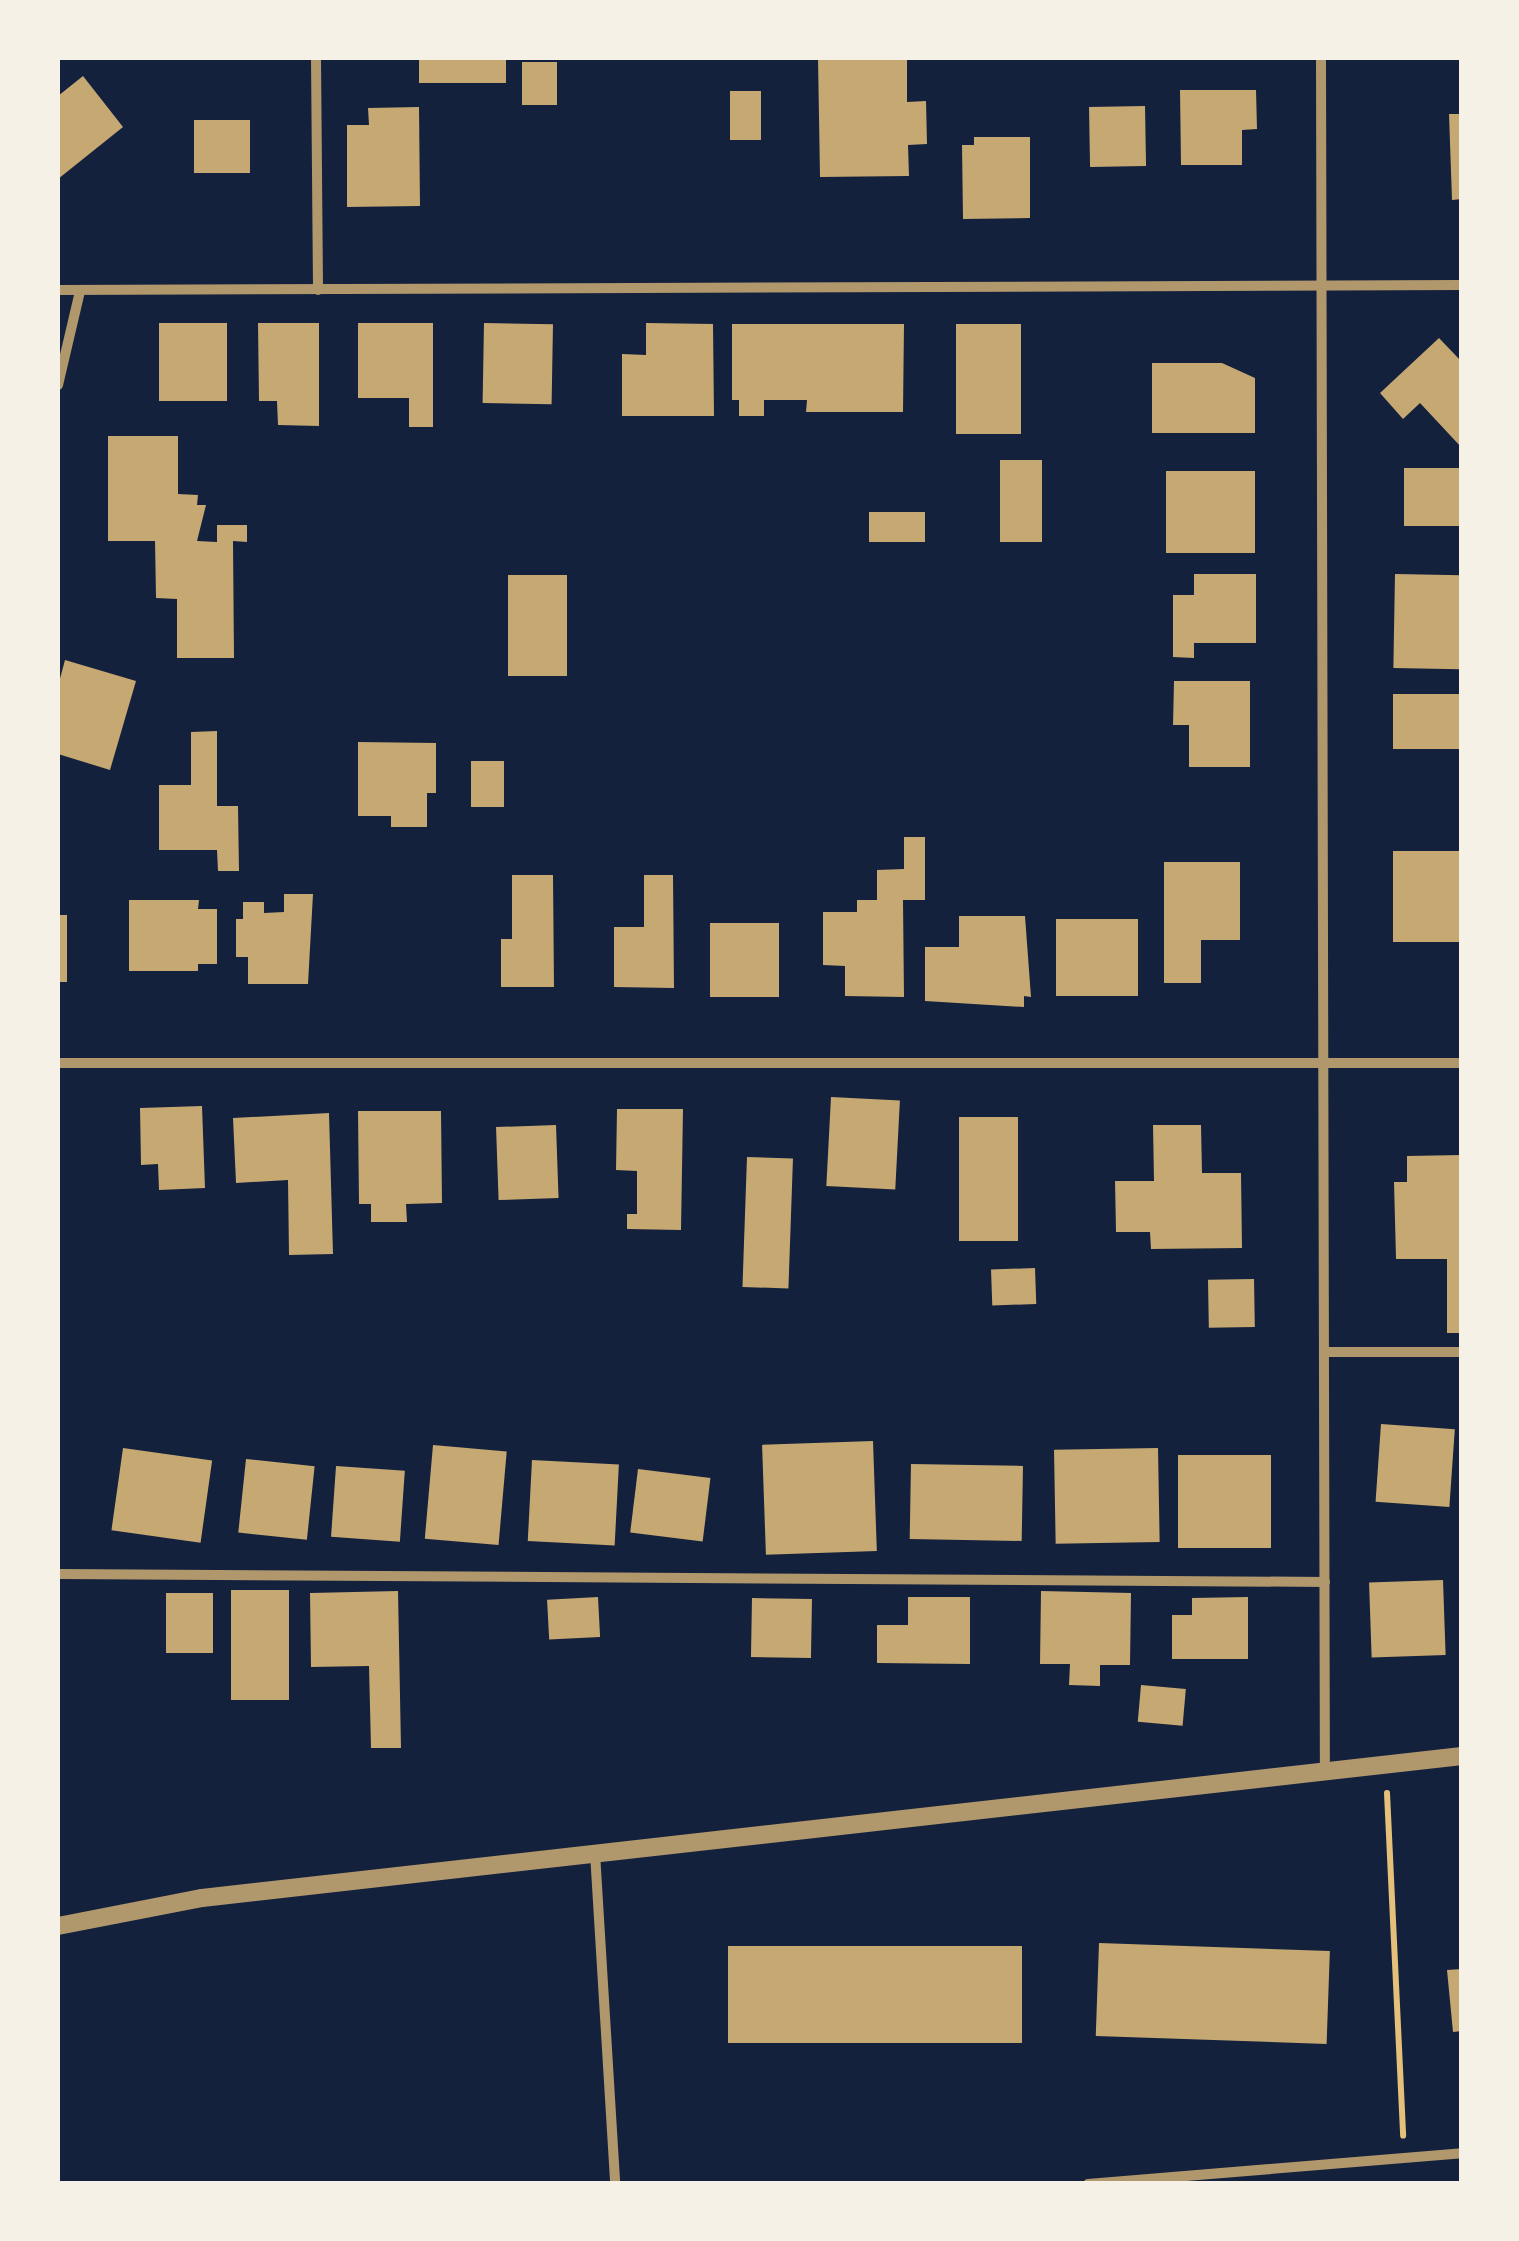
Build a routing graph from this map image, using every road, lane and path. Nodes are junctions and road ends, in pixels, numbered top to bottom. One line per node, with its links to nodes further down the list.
1 (316, 58): 6 (street)
2 (1321, 58): 3 (street)
3 (1322, 285): 4 (street); 6 (street); 9 (street)
4 (1462, 285)
5 (58, 290): 7 (street)
6 (318, 290): 7 (street)
7 (80, 291): 8 (street)
8 (58, 386)
9 (1326, 1062): 10 (street); 11 (street); 12 (street)
10 (1462, 1063)
11 (58, 1064)
12 (1326, 1352): 13 (street); 15 (street)
13 (1462, 1352)
14 (58, 1574): 15 (street)
15 (1326, 1582): 17 (street)
16 (1462, 1756): 17 (street)
17 (1325, 1767): 19 (street)
18 (1390, 1827): 22 (path)
19 (595, 1852): 20 (street); 23 (street)
20 (58, 1926)
21 (1462, 2153): 22 (street)
22 (1404, 2158): 24 (street)
23 (614, 2184)
24 (1088, 2184)

